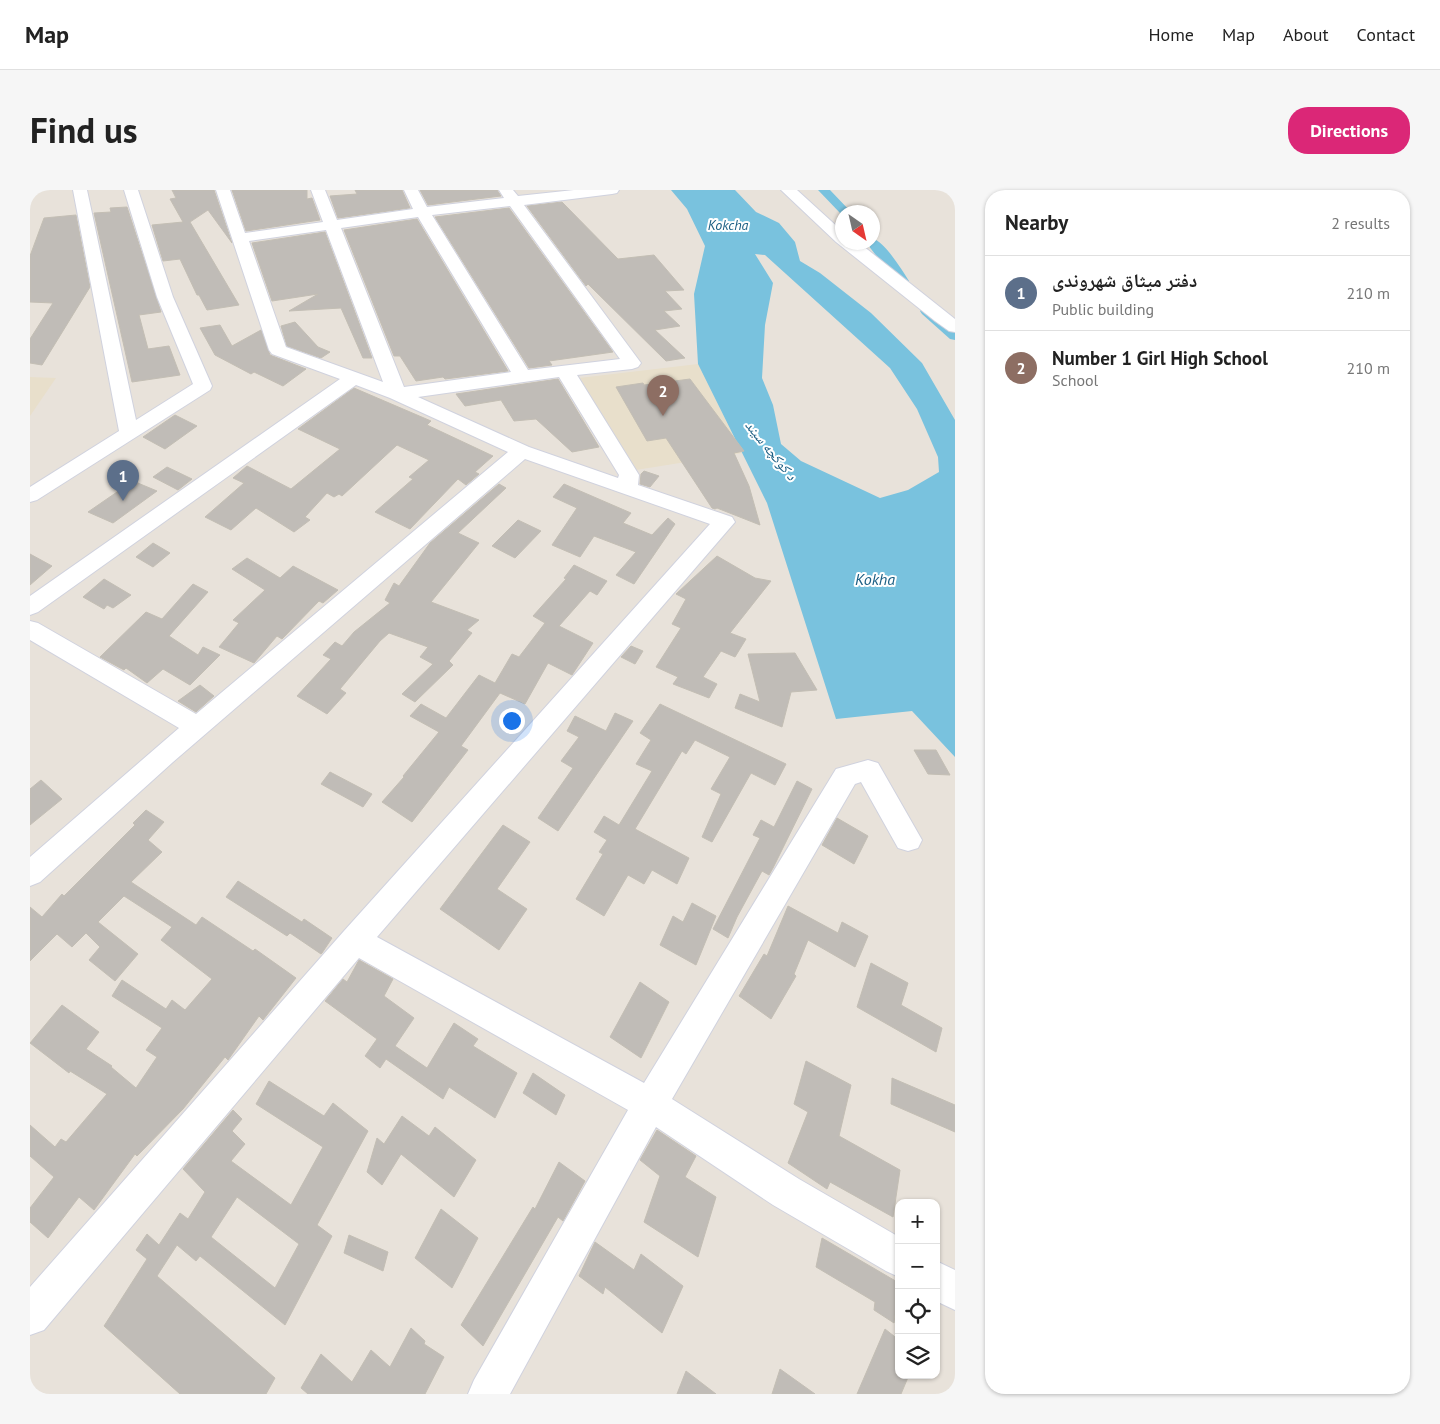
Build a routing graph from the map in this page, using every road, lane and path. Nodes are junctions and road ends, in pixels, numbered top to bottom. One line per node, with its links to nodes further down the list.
1 (80, 190): 19 (street)
2 (131, 190): 19 (street)
3 (223, 190): 12 (street)
4 (318, 190): 10 (street)
5 (411, 190): 9 (street)
6 (612, 190): 8 (street)
7 (788, 190): 11 (street)
8 (510, 196): 9 (street); 15 (street)
9 (422, 212): 10 (street); 16 (street)
10 (331, 224): 12 (street); 18 (street)
11 (835, 233)
12 (240, 238): 17 (street)
13 (857, 250): 14 (street)
14 (955, 327)
15 (565, 371): 16 (street); 21 (street)
16 (522, 376): 18 (street)
17 (355, 377): 18 (street); 23 (street)
18 (398, 394): 20 (street)
19 (129, 433): 22 (street)
20 (522, 450): 21 (street); 25 (street)
21 (627, 488): 28 (street)
22 (30, 496)
23 (30, 607)
24 (30, 629): 25 (street)
25 (198, 727): 27 (street)
26 (908, 840): 29 (street)
27 (30, 874)
28 (355, 940): 29 (street); 33 (street)
29 (650, 1104): 30 (street); 34 (street)
30 (895, 1256)
31 (940, 1282): 32 (street)
32 (955, 1291)
33 (30, 1316)
34 (488, 1394)

